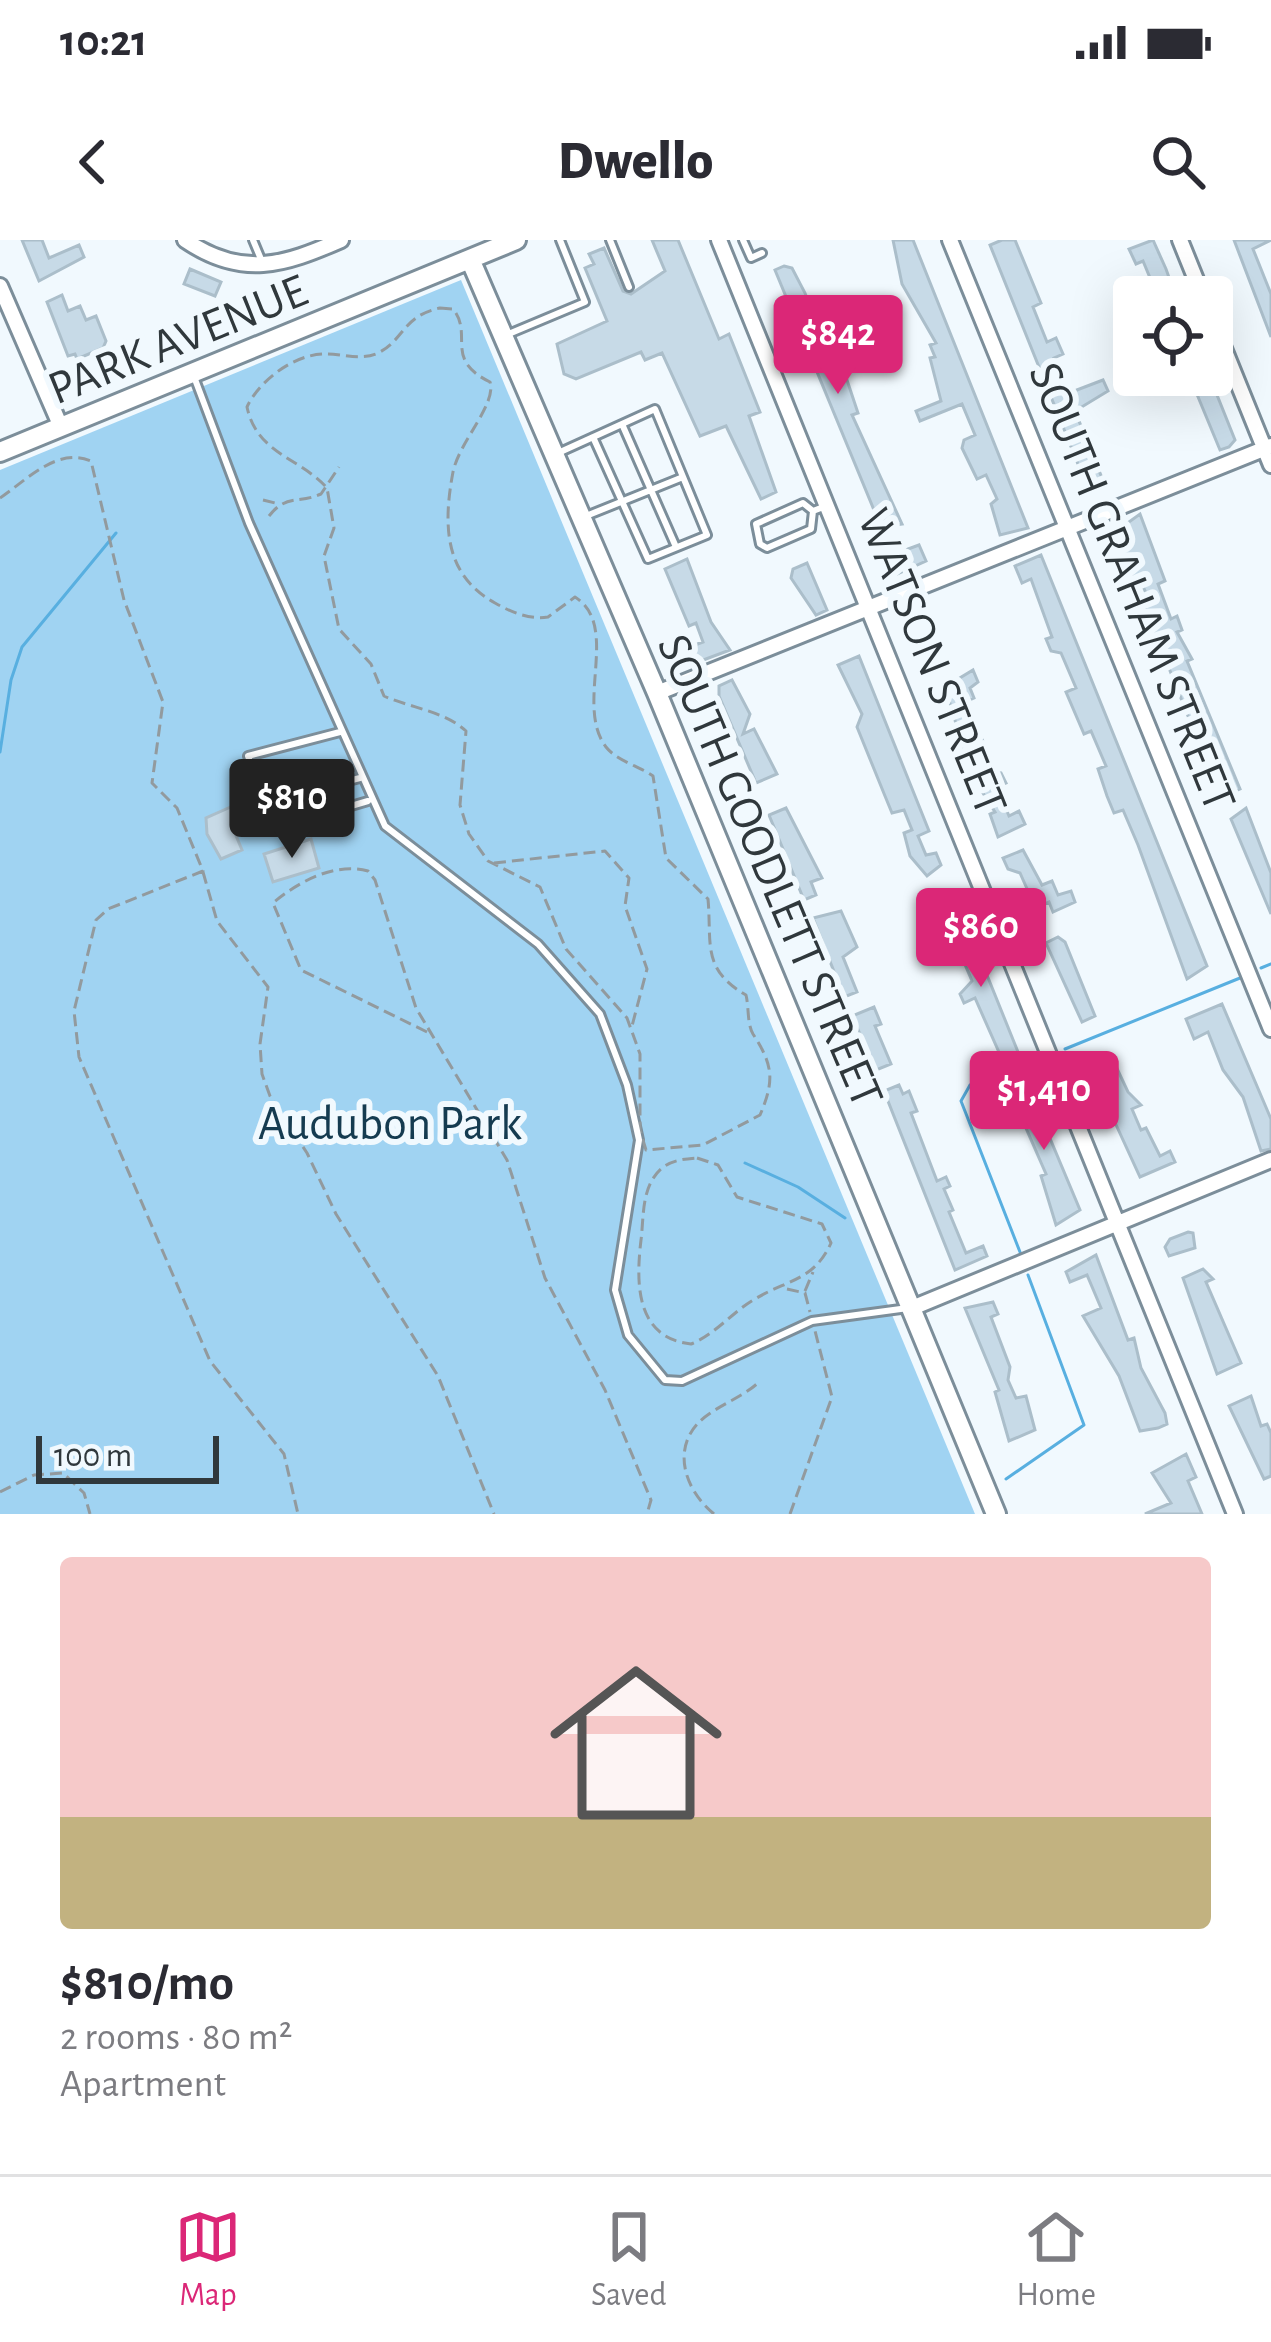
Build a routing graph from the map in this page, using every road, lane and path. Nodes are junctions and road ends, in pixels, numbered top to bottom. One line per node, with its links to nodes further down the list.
1 (185, 240): 14 (street)
2 (253, 240): 14 (lane)
3 (341, 240): 14 (street)
4 (463, 240): 13 (lane)
5 (516, 240): 13 (main road, PARK AVENUE)
6 (560, 240): 18 (lane)
7 (610, 240): 17 (lane)
8 (719, 240): 36 (street, WATSON STREET)
9 (743, 240): 12 (lane)
10 (950, 240): 39 (street, SOUTH GRAHAM STREET)
11 (1180, 240): 15 (street)
12 (762, 253)
13 (470, 260): 18 (main road, SOUTH GOODLETT STREET); 20 (main road, PARK AVENUE)
14 (264, 266)
15 (1195, 276)
16 (0, 286): 22 (street)
17 (629, 287)
18 (503, 336): 26 (main road, SOUTH GOODLETT STREET)
19 (1233, 367): 24 (street)
20 (193, 374): 22 (main road, PARK AVENUE); 43 (lane)
21 (622, 424): 23 (lane); 29 (lane); 31 (lane)
22 (61, 427): 25 (main road, PARK AVENUE)
23 (593, 437): 26 (lane); 34 (lane)
24 (1268, 447): 27 (street); 39 (street)
25 (0, 452)
26 (555, 455): 38 (main road, SOUTH GOODLETT STREET)
27 (1271, 465)
28 (340, 467): 30 (path)
29 (683, 477): 31 (lane); 40 (lane)
30 (327, 488): 35 (path); 47 (path); 52 (path)
31 (652, 490): 34 (lane); 40 (lane)
32 (0, 498): 48 (path)
33 (263, 500): 35 (path)
34 (622, 502): 38 (lane); 40 (lane)
35 (276, 504): 37 (path)
36 (821, 508): 36 (lane); 41 (street, WATSON STREET)
37 (269, 516)
38 (582, 518): 42 (main road, SOUTH GOODLETT STREET)
39 (1068, 524): 41 (street); 50 (street, SOUTH GRAHAM STREET)
40 (676, 547)
41 (871, 605): 42 (street); 55 (street, WATSON STREET)
42 (657, 693): 59 (main road, SOUTH GOODLETT STREET)
43 (340, 731): 44 (lane); 46 (lane)
44 (360, 778): 45 (lane); 46 (lane)
45 (370, 801): 46 (lane); 60 (lane)
46 (262, 803)
47 (492, 863): 49 (path); 49 (path)
48 (203, 871): 64 (path); 65 (path)
49 (632, 1028): 52 (path)
50 (1271, 1029)
51 (427, 1032): 51 (path); 66 (path)
52 (677, 1150): 53 (path)
53 (680, 1160): 56 (path); 57 (path)
54 (1271, 1160): 55 (street)
55 (1117, 1222): 59 (street); 70 (street, WATSON STREET)
56 (816, 1267): 57 (path); 58 (path)
57 (784, 1288): 58 (path)
58 (805, 1293): 60 (path)
59 (912, 1308): 60 (lane); 69 (main road, SOUTH GOODLETT STREET)
60 (812, 1321): 68 (path)
61 (759, 1382): 67 (path)
62 (0, 1492): 63 (path)
63 (90, 1514)
64 (298, 1514)
65 (494, 1514)
66 (647, 1514)
67 (714, 1514)
68 (790, 1514)
69 (996, 1514)
70 (1235, 1514)

